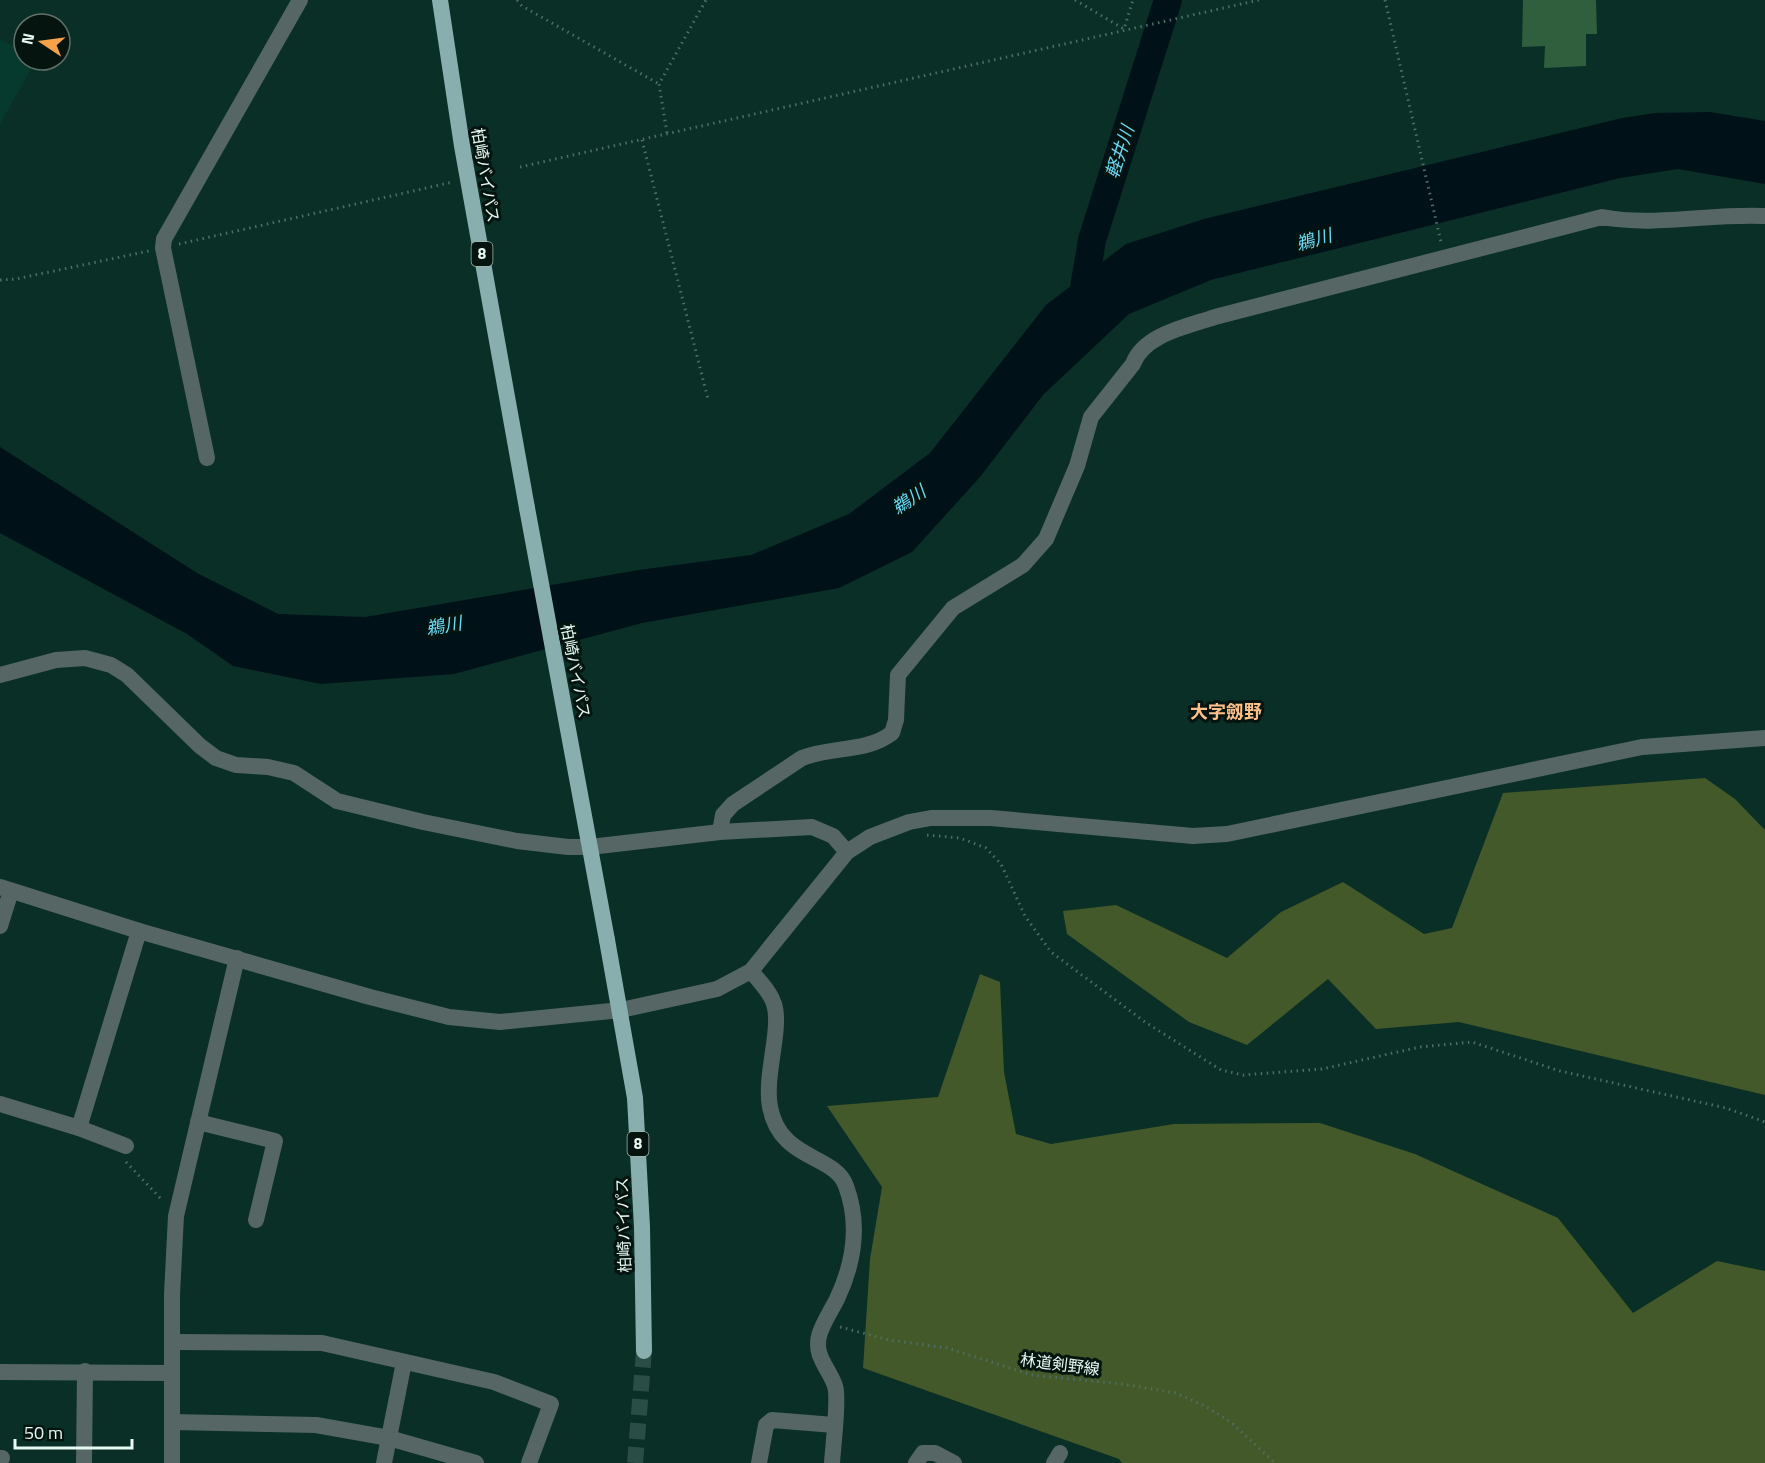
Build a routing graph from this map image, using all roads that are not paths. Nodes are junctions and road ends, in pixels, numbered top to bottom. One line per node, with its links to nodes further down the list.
1 (300, 0): 4 (street)
2 (441, 0): 14 (highway, 柏崎バイパス / 8, bridge)
3 (1765, 216): 7 (street)
4 (207, 458)
5 (0, 675): 7 (street)
6 (1765, 738): 8 (street)
7 (720, 832): 8 (street)
8 (847, 852): 13 (street)
9 (5, 889): 10 (street); 11 (street)
10 (0, 926)
11 (139, 930): 12 (street); 17 (street)
12 (237, 958): 14 (street); 16 (street)
13 (750, 971): 14 (street); 27 (street)
14 (621, 1010): 21 (highway, 柏崎バイパス / 8)
15 (0, 1104): 17 (street)
16 (198, 1122): 19 (street); 20 (street)
17 (79, 1128): 18 (street)
18 (126, 1146)
19 (256, 1220)
20 (174, 1342): 22 (street); 25 (street)
21 (644, 1351)
22 (404, 1362): 28 (street); 33 (street)
23 (85, 1371): 24 (street); 25 (street); 29 (street)
24 (0, 1372)
25 (172, 1373): 26 (street)
26 (172, 1422): 28 (street); 30 (street)
27 (834, 1425): 34 (street); 35 (street)
28 (389, 1438): 31 (street); 32 (street)
29 (84, 1463)
30 (172, 1463)
31 (384, 1463)
32 (476, 1463)
33 (529, 1463)
34 (759, 1463)
35 (832, 1463)
36 (916, 1463): 37 (street)
37 (954, 1463)

